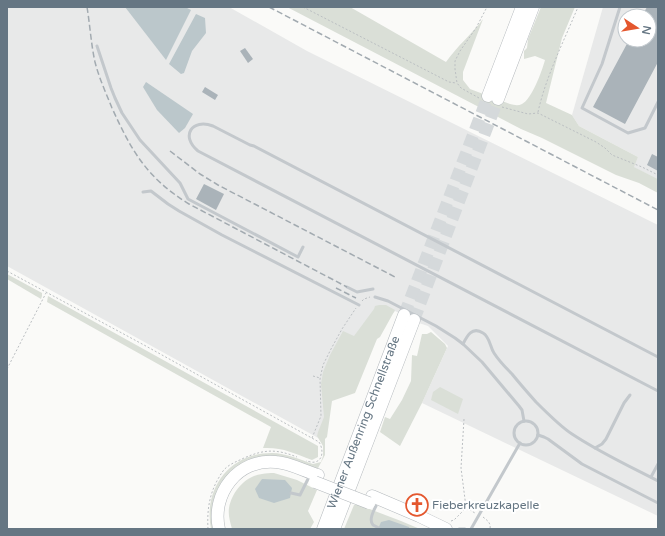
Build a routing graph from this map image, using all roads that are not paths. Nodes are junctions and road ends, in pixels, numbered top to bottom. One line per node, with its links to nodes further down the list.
1 (522, 7): 2 (highway)
2 (533, 7)
3 (620, 7): 5 (lane)
4 (97, 46): 7 (lane)
5 (658, 102)
6 (143, 192): 11 (lane)
7 (303, 247)
8 (347, 287): 9 (lane)
9 (373, 289)
10 (375, 297): 12 (lane)
11 (359, 305)
12 (464, 344): 16 (lane); 19 (lane)
13 (658, 357): 14 (lane)
14 (658, 391)
15 (630, 396): 19 (lane)
16 (524, 421): 17 (lane); 18 (lane)
17 (538, 435): 18 (lane); 27 (lane)
18 (520, 443): 40 (lane)
19 (595, 448): 21 (lane)
20 (658, 464): 21 (lane)
21 (651, 477): 23 (lane)
22 (314, 479): 24 (lane); 26 (highway); 31 (highway); 32 (highway)
23 (658, 481)
24 (291, 493)
25 (334, 498): 28 (highway, Wiener Außenring Schnellstraße); 33 (highway); 34 (highway, Wiener Außenring Schnellstraße)
26 (373, 502): 29 (highway); 30 (lane); 37 (highway)
27 (658, 503)
28 (339, 516): 35 (highway, Wiener Außenring Schnellstraße); 36 (highway)
29 (448, 525)
30 (379, 528)
31 (220, 529)
32 (228, 529)
33 (317, 529)
34 (323, 529)
35 (334, 529)
36 (337, 529)
37 (428, 529)
38 (459, 529): 39 (lane)
39 (465, 529)
40 (471, 529)

